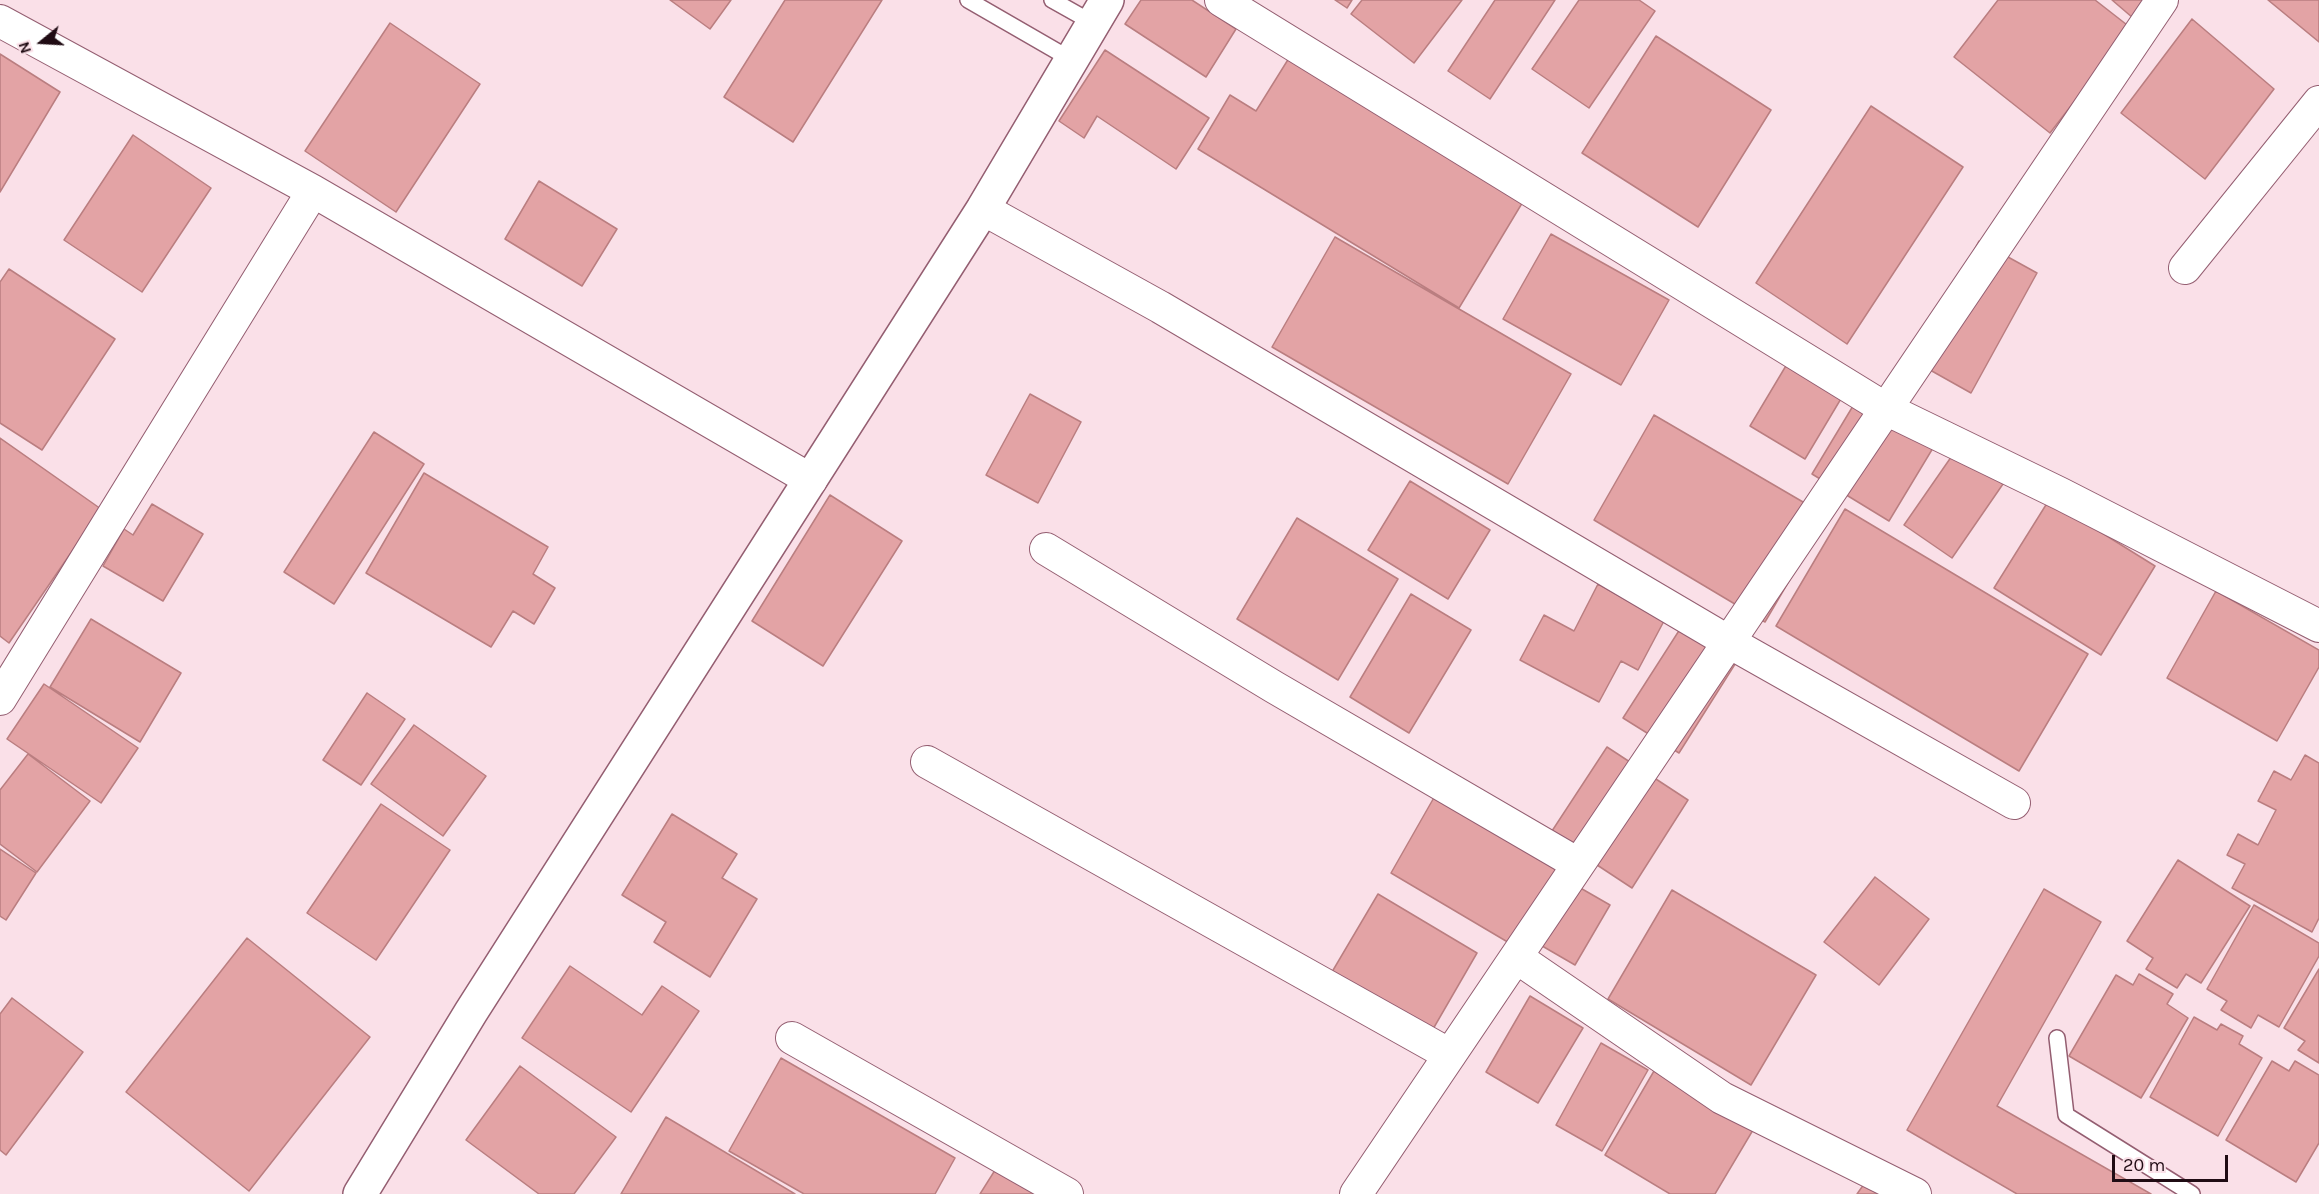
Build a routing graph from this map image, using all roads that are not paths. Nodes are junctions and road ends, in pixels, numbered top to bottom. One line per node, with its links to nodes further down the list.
1 (968, 0): 7 (lane)
2 (1052, 0): 5 (lane)
3 (1221, 0): 12 (street)
4 (2162, 0): 12 (street)
5 (1100, 12): 7 (street)
6 (0, 21): 9 (street)
7 (1072, 60): 10 (street)
8 (2319, 102): 11 (street)
9 (313, 191): 13 (street); 17 (street)
10 (982, 209): 13 (street); 16 (street)
11 (2185, 268)
12 (1886, 409): 15 (street); 16 (street)
13 (811, 480): 25 (street)
14 (1046, 549): 20 (street)
15 (2319, 626)
16 (1729, 642): 19 (street); 20 (street)
17 (1, 695)
18 (927, 762): 24 (street)
19 (2014, 803)
20 (1578, 864): 21 (street)
21 (1516, 957): 24 (street); 28 (street)
22 (792, 1038): 26 (street)
23 (2057, 1038): 29 (lane)
24 (1450, 1055): 27 (street)
25 (360, 1194)
26 (1067, 1194)
27 (1356, 1194)
28 (1915, 1194)
29 (2192, 1194)

